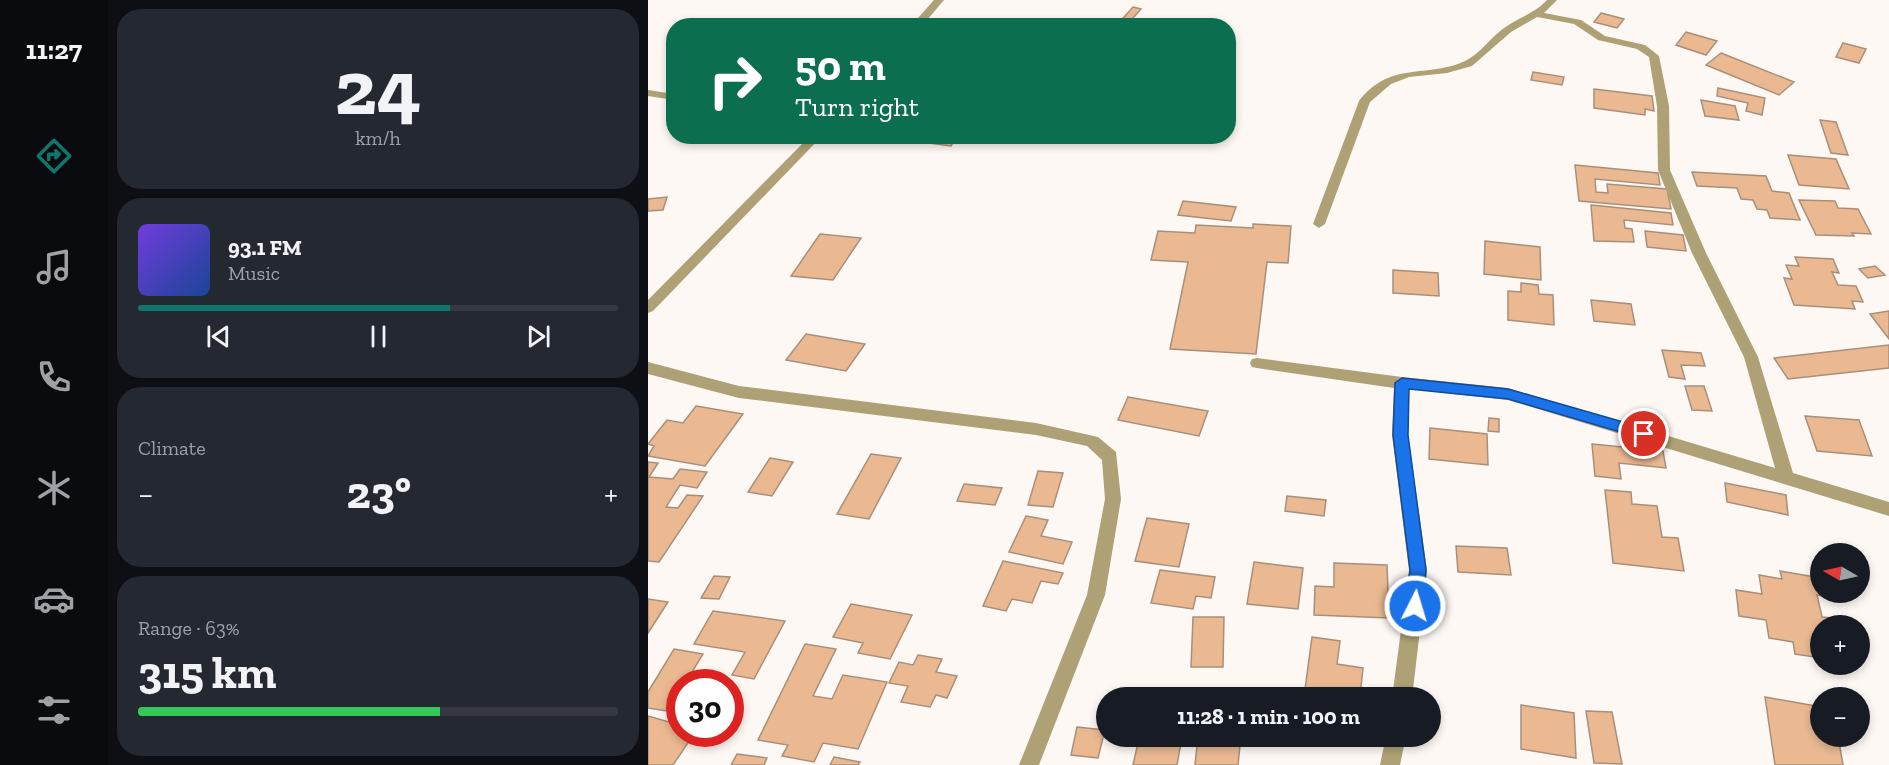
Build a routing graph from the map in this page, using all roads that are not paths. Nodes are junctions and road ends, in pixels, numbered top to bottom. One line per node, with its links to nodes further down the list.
1 (939, 0): 4 (street)
2 (1552, 0): 3 (street)
3 (1539, 15): 8 (street); 13 (street)
4 (923, 18)
5 (648, 93): 6 (street)
6 (666, 96)
7 (809, 144): 9 (street)
8 (1319, 224)
9 (648, 308)
10 (1257, 363): 12 (street)
11 (648, 369): 17 (street)
12 (1402, 383): 13 (street); 15 (street)
13 (1786, 478): 14 (street)
14 (1889, 509)
15 (1403, 687)
16 (1394, 747): 18 (street)
17 (1029, 765)
18 (1390, 765)

